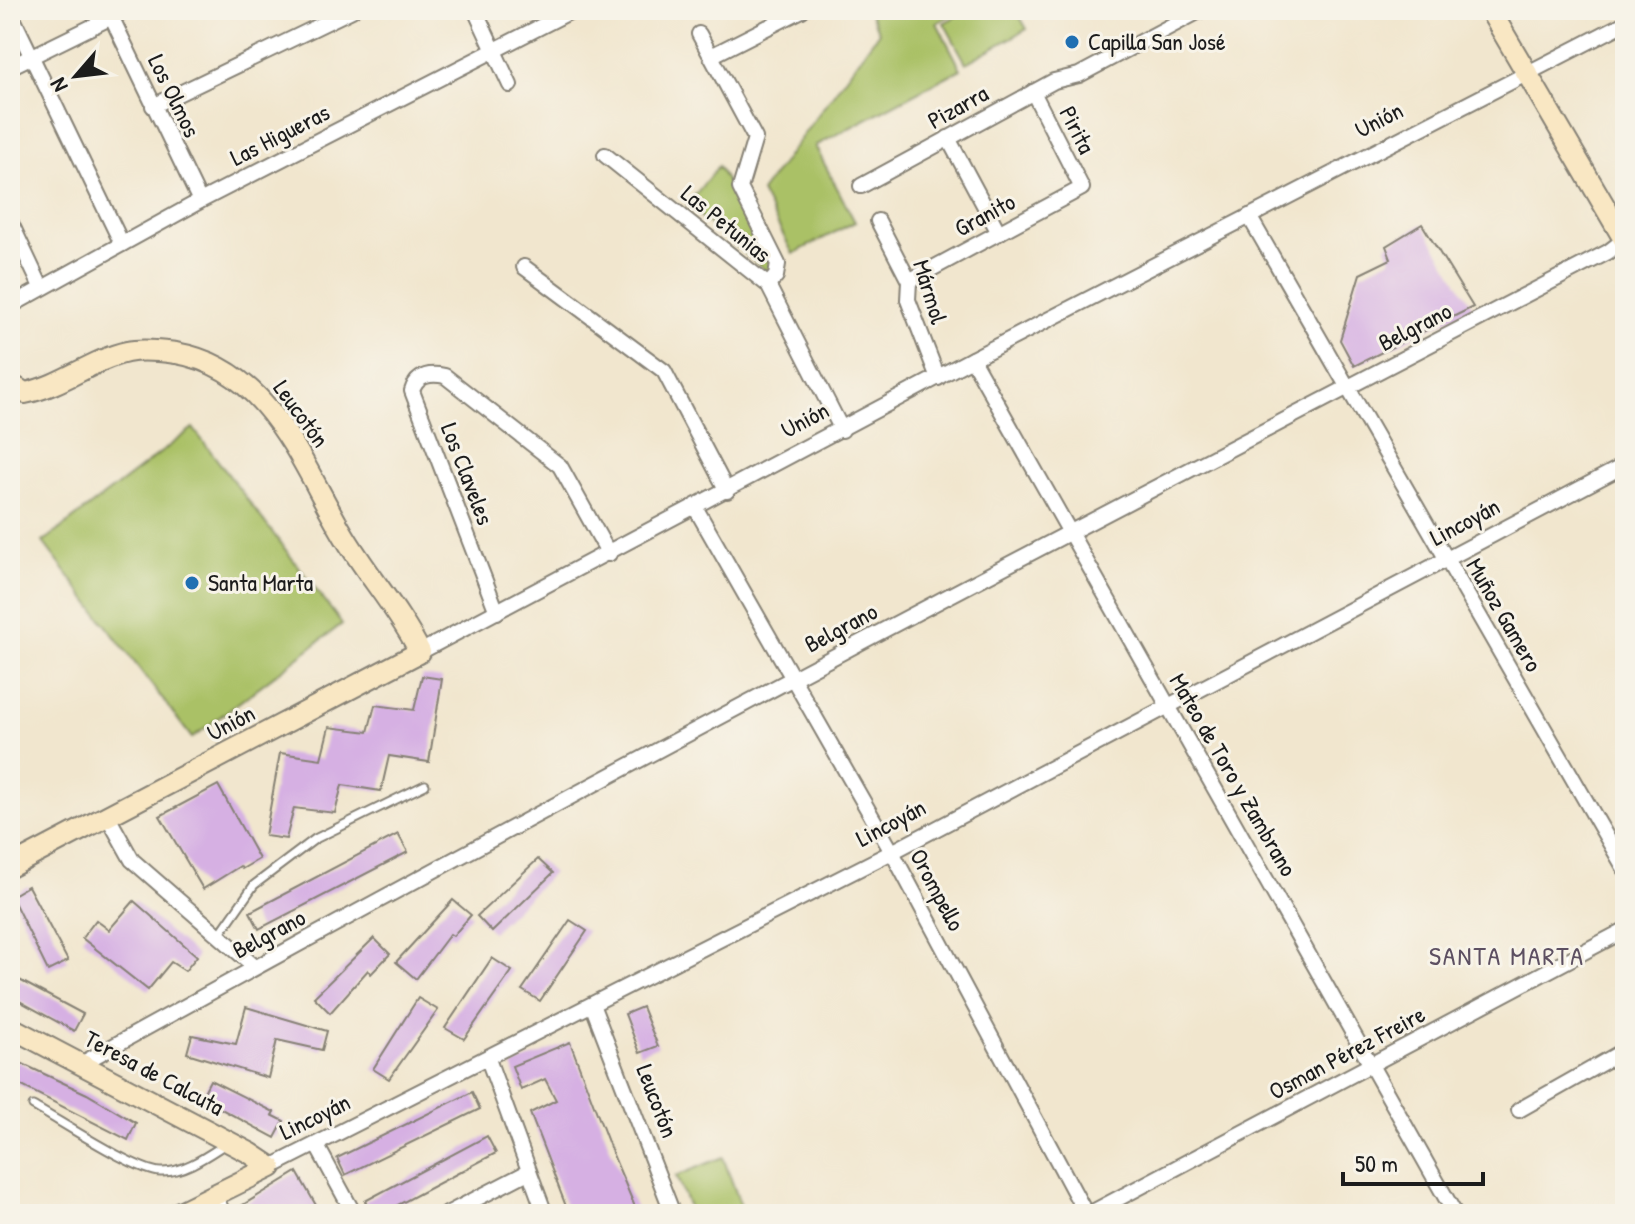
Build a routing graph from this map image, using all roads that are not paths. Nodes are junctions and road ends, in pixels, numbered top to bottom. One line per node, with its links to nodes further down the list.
1 (126, 10): 9 (street)
2 (352, 10): 19 (street)
3 (475, 10): 12 (street)
4 (573, 10): 12 (street, Las Higueras)
5 (802, 10): 14 (street)
6 (1201, 10): 18 (street, Pizarra)
7 (1490, 10): 16 (street)
8 (10, 12): 13 (street)
9 (110, 14): 13 (street); 19 (street, Los Olmos)
10 (1625, 23): 16 (street, Unión)
11 (699, 34): 14 (street)
12 (494, 49): 17 (street); 24 (street, Las Higueras)
13 (32, 56): 15 (street); 30 (street)
14 (711, 56): 33 (street)
15 (10, 67)
16 (1526, 73): 25 (street, Unión); 29 (street)
17 (510, 85)
18 (1033, 92): 20 (street, Pizarra); 23 (street, Pirita)
19 (153, 106): 24 (street, Los Olmos)
20 (948, 138): 22 (street, Pizarra); 28 (street)
21 (605, 155): 33 (street, Las Petunias)
22 (861, 186)
23 (1082, 188): 28 (street, Granito)
24 (200, 201): 30 (street, Las Higueras)
25 (1249, 216): 36 (street, Unión); 39 (street, Muñoz Gamero)
26 (10, 221): 34 (street)
27 (878, 221): 32 (street, Mármol)
28 (999, 233): 32 (street, Granito)
29 (1625, 240): 39 (street, Belgrano)
30 (122, 244): 34 (street, Las Higueras)
31 (524, 267): 42 (street)
32 (909, 281): 37 (street, Mármol)
33 (768, 285): 40 (street, Las Petunias)
34 (41, 287): 35 (street, Las Higueras)
35 (10, 306)
36 (972, 359): 37 (street, Unión); 44 (street, Mateo de Toro y Zambrano)
37 (938, 378): 40 (street, Unión)
38 (10, 384): 48 (street, Leucotón)
39 (1348, 387): 44 (street, Belgrano); 46 (street, Muñoz Gamero)
40 (842, 430): 42 (street, Unión)
41 (1625, 465): 46 (street, Lincoyán)
42 (727, 491): 43 (street, Unión)
43 (695, 507): 45 (street, Unión); 49 (street, Orompello)
44 (1070, 531): 49 (street, Belgrano); 50 (street, Mateo de Toro y Zambrano)
45 (609, 554): 47 (street, Unión); 47 (street, Los Claveles)
46 (1448, 561): 50 (street, Lincoyán); 55 (street, Muñoz Gamero)
47 (497, 612): 48 (street, Unión)
48 (420, 652): 52 (street, Unión)
49 (792, 679): 53 (street, Orompello); 58 (street, Belgrano)
50 (1168, 705): 53 (street, Lincoyán); 64 (street, Mateo de Toro y Zambrano)
51 (425, 785): 57 (lane)
52 (108, 817): 54 (street, Unión); 57 (street)
53 (892, 852): 59 (street, Lincoyán); 77 (street, Orompello)
54 (10, 867)
55 (1625, 869)
56 (1625, 930): 64 (street, Osman Pérez Freire)
57 (219, 935): 58 (street)
58 (255, 967): 63 (street, Belgrano)
59 (593, 1007): 62 (street, Lincoyán); 76 (street, Leucotón)
60 (10, 1027): 63 (street, Teresa de Calcuta)
61 (1625, 1050): 66 (street)
62 (488, 1059): 68 (street, Lincoyán); 70 (street)
63 (81, 1064): 67 (street, Teresa de Calcuta)
64 (1371, 1065): 77 (street, Osman Pérez Freire); 78 (street, Mateo de Toro y Zambrano)
65 (33, 1106): 67 (lane)
66 (1519, 1110)
67 (229, 1141): 69 (street, Teresa de Calcuta)
68 (317, 1146): 69 (street, Lincoyán); 73 (street)
69 (271, 1167): 71 (street, Lincoyán)
70 (528, 1172): 74 (street); 75 (street)
71 (219, 1205): 72 (street, Lincoyán)
72 (176, 1214)
73 (354, 1214)
74 (447, 1214)
75 (545, 1214)
76 (673, 1214)
77 (1088, 1214)
78 (1455, 1214)

